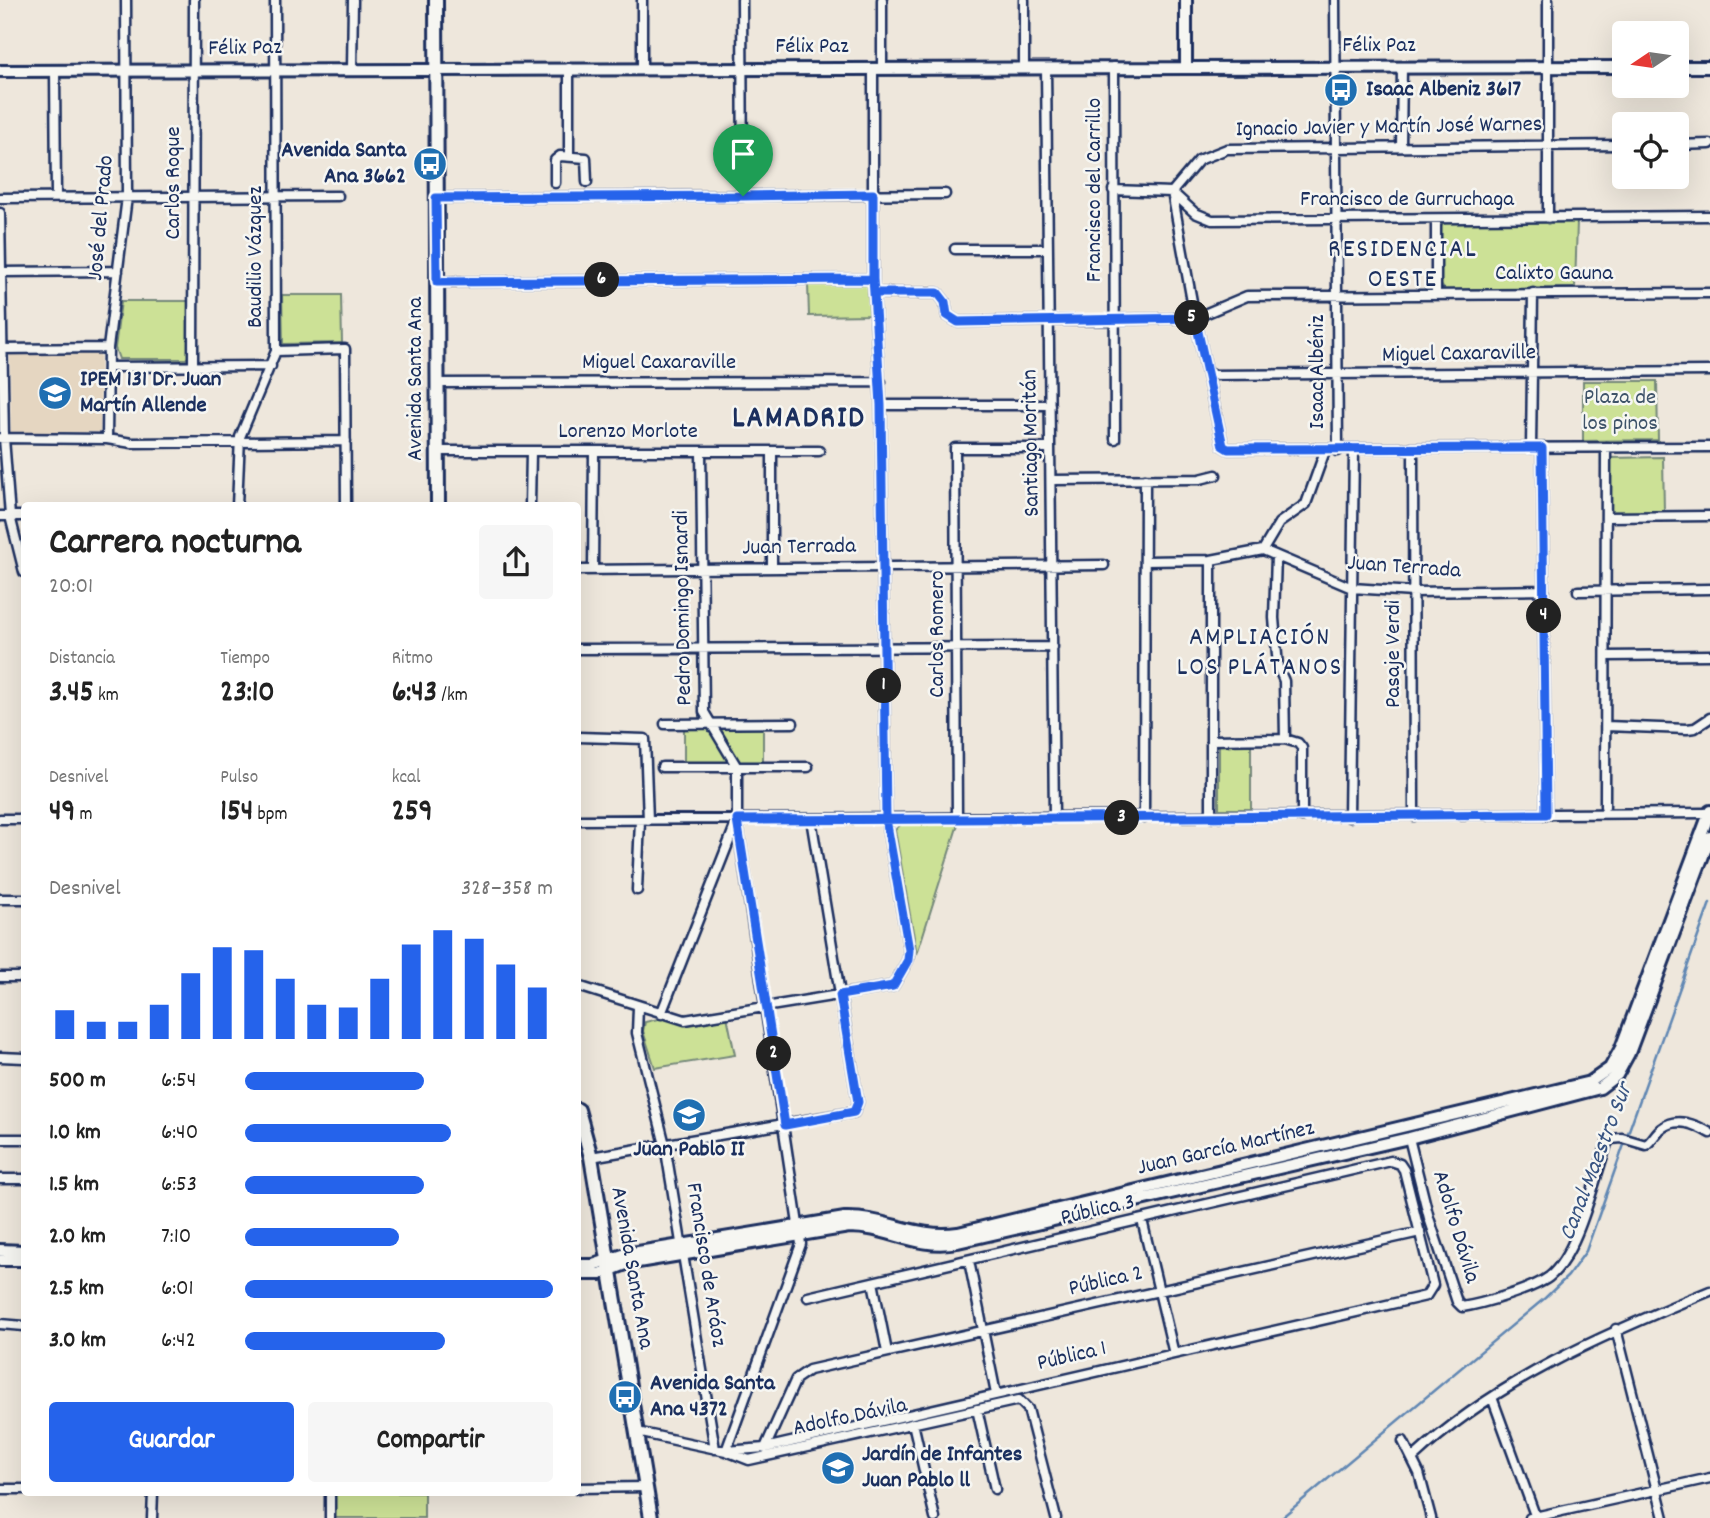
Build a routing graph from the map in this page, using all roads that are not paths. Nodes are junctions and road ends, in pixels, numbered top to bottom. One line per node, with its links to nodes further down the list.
1 (127, 0): 32 (street, José del Prado)
2 (194, 0): 33 (street, Carlos Roque)
3 (275, 0): 28 (street, Baudilio Vázquez)
4 (352, 0): 29 (street)
5 (436, 0): 20 (main road, Avenida Santa Ana)
6 (642, 0): 22 (street)
7 (742, 0): 23 (street)
8 (882, 0): 24 (street)
9 (1024, 0): 25 (street)
10 (1186, 0): 27 (main road)
11 (1335, 0): 14 (street, Isaac Albéniz)
12 (1548, 0): 16 (street)
13 (1114, 67): 26 (main road, Félix Paz); 27 (main road, Félix Paz); 43 (street, Francisco del Carrillo)
14 (1335, 67): 15 (main road, Félix Paz); 27 (main road, Félix Paz); 39 (street, Isaac Albéniz)
15 (1402, 67): 16 (main road, Félix Paz); 38 (street)
16 (1548, 67): 17 (main road, Félix Paz); 37 (street)
17 (1612, 67)
18 (1689, 67): 19 (main road)
19 (1710, 67)
20 (436, 68): 21 (main road, Félix Paz); 29 (main road, Félix Paz); 54 (main road, Avenida Santa Ana)
21 (569, 68): 22 (main road, Félix Paz); 40 (street)
22 (642, 68): 23 (main road, Félix Paz)
23 (742, 68): 24 (main road, Félix Paz); 49 (street)
24 (877, 68): 25 (main road, Félix Paz); 45 (street)
25 (1024, 68): 26 (main road, Félix Paz)
26 (1046, 68): 61 (street, Santiago Moritán)
27 (1186, 68)
28 (275, 69): 29 (main road, Félix Paz); 33 (main road, Félix Paz); 47 (street, Baudilio Vázquez)
29 (352, 69)
30 (0, 71): 31 (main road, Félix Paz)
31 (55, 71): 32 (main road, Félix Paz); 50 (street)
32 (127, 71): 33 (main road, Félix Paz); 51 (street, José del Prado)
33 (194, 71): 52 (street, Carlos Roque)
34 (1710, 144): 36 (street)
35 (1612, 145): 37 (street, Ignacio Javier y Martín José Warnes)
36 (1689, 145)
37 (1548, 146): 38 (street, Ignacio Javier y Martín José Warnes); 57 (street)
38 (1401, 147): 39 (street, Ignacio Javier y Martín José Warnes)
39 (1336, 148): 44 (street, Ignacio Javier y Martín José Warnes); 59 (street, Isaac Albéniz)
40 (569, 156): 41 (street); 42 (street)
41 (587, 182)
42 (555, 183)
43 (1113, 190): 44 (street); 72 (street, Francisco del Carrillo)
44 (1172, 192): 59 (street, Francisco de Gurruchaga); 71 (street)
45 (873, 194): 46 (street); 49 (street); 64 (street)
46 (945, 194)
47 (276, 196): 48 (street); 52 (street); 76 (street, Baudilio Vázquez)
48 (338, 196)
49 (743, 196): 54 (street)
50 (56, 197): 51 (street); 53 (street)
51 (127, 197): 52 (street); 62 (street, José del Prado)
52 (193, 197): 77 (street, Carlos Roque)
53 (0, 198)
54 (436, 198): 65 (main road, Avenida Santa Ana)
55 (0, 213): 63 (street)
56 (1710, 216): 57 (street, Francisco de Gurruchaga)
57 (1548, 218): 58 (street, Francisco de Gurruchaga)
58 (1436, 219): 59 (street, Francisco de Gurruchaga); 69 (street)
59 (1337, 220): 70 (street, Isaac Albéniz)
60 (955, 249): 61 (street)
61 (1048, 249): 73 (street, Santiago Moritán)
62 (118, 271): 63 (street); 74 (street, José del Prado)
63 (1, 272): 75 (street)
64 (873, 279): 65 (street); 66 (street)
65 (437, 282): 85 (main road, Avenida Santa Ana)
66 (874, 293): 73 (street, Calixto Gauna); 84 (street)
67 (1533, 293): 68 (street, Calixto Gauna); 69 (street, Calixto Gauna); 81 (street)
68 (1710, 293)
69 (1436, 294): 70 (street, Calixto Gauna)
70 (1337, 295): 71 (street, Calixto Gauna); 83 (street, Isaac Albéniz)
71 (1195, 318): 72 (street, Calixto Gauna); 82 (street)
72 (1115, 321): 73 (street, Calixto Gauna); 90 (street, Francisco del Carrillo)
73 (1049, 322): 87 (street, Santiago Moritán)
74 (108, 348): 75 (street); 79 (street, José del Prado)
75 (1, 349): 88 (street)
76 (276, 351): 78 (street, Baudilio Vázquez); 91 (street)
77 (193, 366): 78 (street); 79 (street)
78 (271, 366): 92 (street, Baudilio Vázquez)
79 (108, 367): 89 (street, José del Prado)
80 (1710, 371): 81 (street, Miguel Caxaraville)
81 (1533, 373): 83 (street, Miguel Caxaraville); 96 (street)
82 (1208, 375): 83 (street, Miguel Caxaraville); 104 (street)
83 (1338, 375): 105 (street, Isaac Albéniz)
84 (881, 382): 85 (street, Miguel Caxaraville); 86 (street)
85 (437, 383): 98 (main road, Avenida Santa Ana)
86 (881, 405): 87 (street); 128 (street)
87 (1050, 405): 93 (street, Santiago Moritán)
88 (2, 438): 89 (street); 116 (street)
89 (107, 439): 92 (street)
90 (1115, 439)
91 (346, 441): 92 (street); 112 (street)
92 (239, 443): 111 (street, Baudilio Vázquez)
93 (1050, 447): 110 (street, Santiago Moritán); 127 (street, Carlos Romero)
94 (1606, 447): 95 (street); 97 (street); 119 (street)
95 (1710, 447)
96 (1531, 448): 97 (street); 107 (street)
97 (1542, 448): 135 (street)
98 (438, 451): 99 (street, Lorenzo Morlote); 113 (main road, Avenida Santa Ana)
99 (531, 451): 100 (street, Lorenzo Morlote); 114 (street)
100 (594, 451): 101 (street, Lorenzo Morlote); 131 (street)
101 (701, 451): 102 (street, Lorenzo Morlote); 129 (street, Pedro Domingo Isnardi)
102 (772, 451): 103 (street, Lorenzo Morlote); 130 (street)
103 (818, 451)
104 (1325, 451): 105 (street); 120 (street)
105 (1338, 451): 106 (street)
106 (1353, 451): 107 (street); 133 (street, Isaac Albéniz)
107 (1413, 451): 138 (street, Pasaje Verdi)
108 (1216, 475): 109 (street)
109 (1145, 479): 110 (street); 124 (street)
110 (1051, 480): 125 (street, Santiago Moritán)
111 (237, 502)
112 (346, 502)
113 (438, 502)
114 (530, 502)
115 (0, 516): 116 (street)
116 (10, 516): 117 (street); 122 (street)
117 (21, 516)
118 (1710, 516): 119 (street)
119 (1606, 517): 137 (street)
120 (1263, 550): 121 (street, Juan Terrada); 123 (street)
121 (1276, 556): 133 (street, Juan Terrada); 152 (street)
122 (21, 560)
123 (1211, 560): 124 (street); 153 (street)
124 (1145, 561): 165 (street)
125 (1053, 565): 126 (street, Juan Terrada); 127 (street, Juan Terrada); 139 (street, Santiago Moritán)
126 (1104, 565)
127 (957, 566): 128 (street, Juan Terrada); 141 (street, Carlos Romero)
128 (883, 567): 130 (street, Juan Terrada); 140 (street)
129 (703, 568): 130 (street, Juan Terrada); 131 (street, Juan Terrada); 143 (street, Pedro Domingo Isnardi)
130 (772, 568)
131 (593, 569): 132 (street, Juan Terrada)
132 (581, 570)
133 (1352, 587): 138 (street, Juan Terrada); 163 (street, Isaac Albéniz)
134 (1710, 589): 137 (street)
135 (1544, 590): 138 (street, Juan Terrada); 159 (street)
136 (1578, 590): 137 (street)
137 (1606, 590): 145 (street)
138 (1413, 592): 160 (street, Pasaje Verdi)
139 (1054, 647): 141 (street); 164 (street, Santiago Moritán)
140 (884, 648): 141 (street); 143 (street); 168 (street)
141 (957, 648): 169 (street, Carlos Romero)
142 (581, 649): 143 (street)
143 (704, 649): 147 (street, Pedro Domingo Isnardi)
144 (1710, 655): 145 (street)
145 (1606, 656): 150 (street)
146 (1710, 718): 150 (street)
147 (710, 723): 148 (street); 149 (street); 155 (street, Pedro Domingo Isnardi)
148 (793, 723)
149 (665, 724)
150 (1606, 726): 157 (street)
151 (581, 737): 171 (street)
152 (1285, 739): 153 (street); 162 (street)
153 (1211, 740): 161 (street)
154 (662, 767): 155 (street)
155 (737, 767): 156 (street); 172 (street)
156 (808, 767)
157 (1605, 806)
158 (1710, 812): 159 (street); 198 (main road, Juan García Martínez)
159 (1546, 814): 160 (street)
160 (1414, 816): 163 (street)
161 (1211, 817): 162 (street); 165 (street)
162 (1302, 817): 163 (street)
163 (1349, 817)
164 (1054, 818): 165 (street); 169 (street)
165 (1144, 818)
166 (0, 819): 167 (street)
167 (21, 819)
168 (886, 819): 169 (street); 173 (street); 181 (street)
169 (957, 819)
170 (581, 820): 171 (street)
171 (644, 820): 172 (street); 175 (street)
172 (737, 820): 173 (street); 183 (street); 184 (street)
173 (811, 820): 181 (street)
174 (1710, 837): 190 (main road, Juan García Martínez)
175 (637, 890)
176 (0, 899): 177 (street)
177 (21, 899)
178 (0, 977): 179 (street)
179 (21, 977)
180 (581, 986): 182 (street)
181 (840, 995): 183 (street); 188 (street)
182 (638, 1007): 184 (street); 193 (street, Francisco de Aráoz)
183 (766, 1008): 184 (street); 188 (street)
184 (661, 1014)
185 (0, 1057): 186 (street)
186 (21, 1058)
187 (581, 1121): 194 (main road, Avenida Santa Ana)
188 (785, 1125): 193 (street); 198 (street)
189 (1710, 1133): 190 (street, Adolfo Dávila)
190 (1409, 1138): 198 (main road, Juan García Martínez)
191 (0, 1139): 192 (street)
192 (21, 1139)
193 (666, 1145): 194 (street); 201 (street, Francisco de Aráoz)
194 (591, 1157): 207 (main road, Avenida Santa Ana)
195 (0, 1179): 196 (street)
196 (21, 1179)
197 (1142, 1220): 199 (street, Pública 3); 205 (street, Pública 3); 210 (street)
198 (801, 1229): 201 (main road, Juan García Martínez); 227 (street)
199 (1420, 1231): 210 (street, Pública 2); 218 (street, Pública 1)
200 (0, 1250): 202 (main road)
201 (684, 1250): 207 (main road, Juan García Martínez); 226 (street, Francisco de Aráoz)
202 (21, 1251)
203 (0, 1260): 204 (main road)
204 (21, 1260)
205 (969, 1261): 209 (street, Pública 3); 216 (street)
206 (581, 1265): 207 (main road, Juan García Martínez)
207 (610, 1265): 208 (main road, Juan García Martínez); 223 (main road, Avenida Santa Ana)
208 (581, 1273)
209 (873, 1282): 212 (street, Pública 3); 217 (street)
210 (1159, 1290): 216 (street, Pública 2); 218 (street)
211 (1710, 1291): 215 (street)
212 (807, 1297)
213 (0, 1324): 214 (street)
214 (21, 1326)
215 (1616, 1329): 220 (street); 235 (street)
216 (983, 1330): 217 (street, Pública 2); 219 (street)
217 (887, 1352): 225 (street, Pública 2)
218 (1174, 1354): 219 (street, Pública 1)
219 (996, 1394): 225 (street, Pública 1)
220 (1493, 1400): 228 (street); 238 (street)
221 (977, 1409): 222 (street, Adolfo Dávila); 234 (street); 243 (street, Adolfo Dávila)
222 (914, 1423): 227 (street, Adolfo Dávila); 242 (street)
223 (637, 1432): 226 (street, Adolfo Dávila); 230 (main road, Avenida Santa Ana)
224 (1404, 1441): 228 (street)
225 (765, 1448): 227 (street, Pública 1)
226 (715, 1449): 227 (street, Adolfo Dávila)
227 (726, 1451)
228 (1413, 1458): 244 (street)
229 (1710, 1478): 235 (street)
230 (646, 1487): 231 (street); 241 (main road, Avenida Santa Ana)
231 (581, 1488)
232 (0, 1489): 233 (street)
233 (21, 1489)
234 (995, 1489)
235 (1657, 1490): 238 (street); 245 (street)
236 (153, 1496): 239 (street)
237 (330, 1496): 240 (street)
238 (1534, 1517)
239 (152, 1518)
240 (331, 1518)
241 (651, 1518)
242 (934, 1518)
243 (1055, 1518)
244 (1431, 1518)
245 (1664, 1518)

